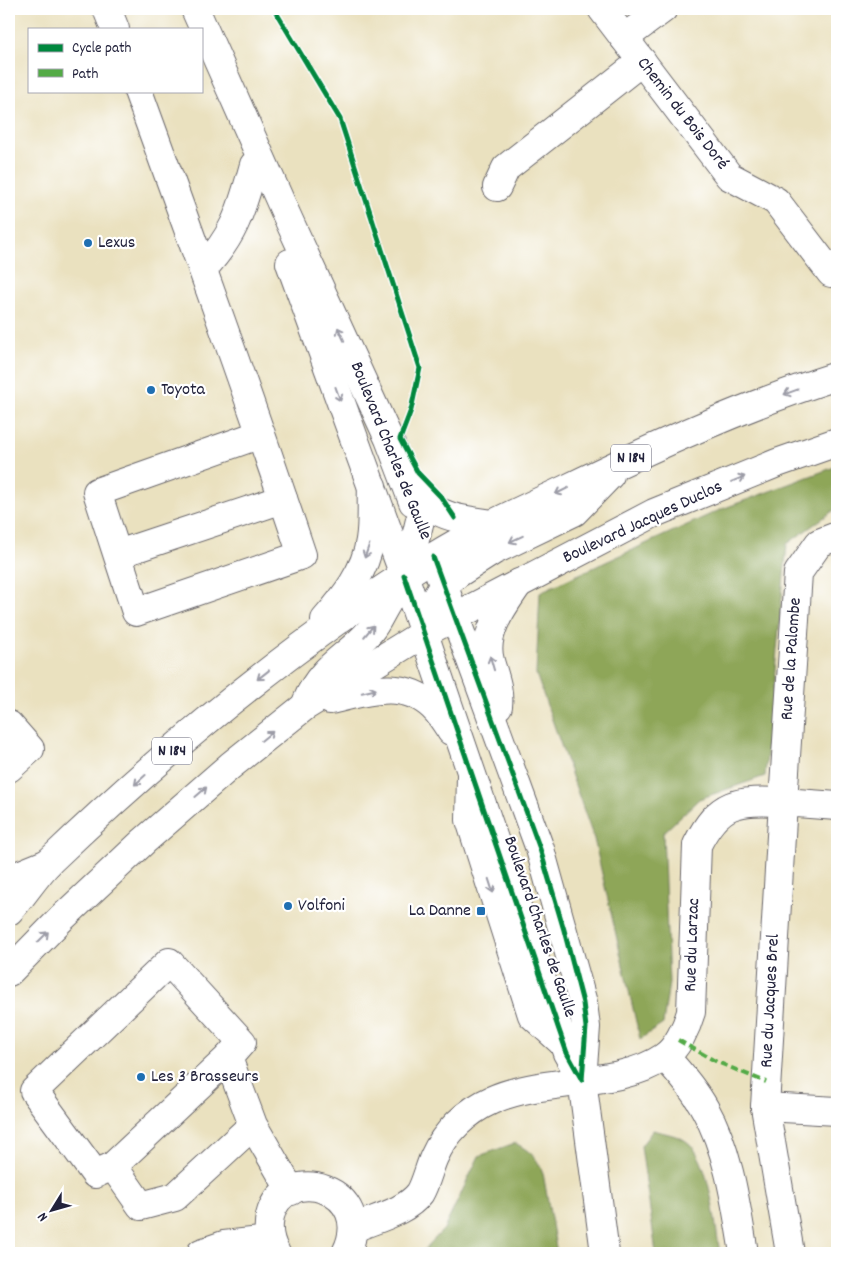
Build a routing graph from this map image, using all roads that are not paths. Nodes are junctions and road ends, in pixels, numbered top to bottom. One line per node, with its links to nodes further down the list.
1 (108, 9): 5 (main road)
2 (195, 9): 6 (main road, Boulevard Charles de Gaulle)
3 (602, 9): 7 (main road, Chemin du Bois Doré)
4 (663, 9): 7 (main road)
5 (115, 28)
6 (207, 36): 10 (main road, Boulevard Charles de Gaulle); 18 (main road, Boulevard Charles de Gaulle, one-way to 6)
7 (624, 38): 8 (main road, Chemin du Bois Doré)
8 (642, 61): 11 (main road); 13 (main road, Chemin du Bois Doré)
9 (138, 92): 12 (main road)
10 (254, 164): 12 (main road); 19 (main road, Boulevard Charles de Gaulle, one-way to 19)
11 (497, 187)
12 (203, 269): 15 (main road)
13 (831, 274)
14 (837, 376): 17 (main road, N 184, one-way to 17)
15 (261, 434): 20 (main road); 24 (main road)
16 (837, 442): 27 (main road, Boulevard Jacques Duclos / N 184, one-way to 16)
17 (625, 460): 22 (main road, N 184, one-way to 22); 28 (main road, one-way to 28)
18 (405, 480): 21 (main road, Boulevard Charles de Gaulle); 22 (main road)
19 (372, 486): 26 (main road, Boulevard Charles de Gaulle); 31 (main road, one-way to 31)
20 (283, 499): 24 (main road); 24 (main road)
21 (420, 520): 25 (main road, Boulevard Charles de Gaulle); 26 (main road)
22 (493, 524): 25 (main road, N 184)
23 (837, 536): 37 (main road, Rue de la Palombe)
24 (118, 554)
25 (433, 557): 26 (main road, N 184); 28 (main road, Boulevard Charles de Gaulle)
26 (404, 575): 30 (main road, Boulevard Charles de Gaulle); 31 (main road, N 184); 32 (main road, N 184, one-way to 26)
27 (520, 582): 29 (main road, Boulevard Jacques Duclos / N 184); 34 (main road, one-way to 27)
28 (444, 586): 29 (main road, Boulevard Charles de Gaulle); 30 (main road)
29 (454, 617): 30 (main road, N 184); 34 (main road, Boulevard Charles de Gaulle)
30 (424, 633): 32 (main road, N 184); 36 (main road, Boulevard Charles de Gaulle)
31 (302, 646): 39 (main road, N 184, one-way to 39)
32 (304, 707): 36 (main road, N 184, one-way to 36); 42 (main road, N 184, one-way to 32)
33 (9, 725): 35 (main road)
34 (495, 728): 45 (main road, Boulevard Charles de Gaulle)
35 (9, 768)
36 (471, 771): 45 (main road, Boulevard Charles de Gaulle, one-way to 45)
37 (783, 802): 38 (main road); 43 (main road, Rue du Larzac); 46 (main road, Rue du Jacques Brel)
38 (837, 806)
39 (48, 863): 40 (main road); 41 (main road, N 184)
40 (9, 878)
41 (9, 911)
42 (9, 972)
43 (666, 1057): 45 (main road); 55 (main road)
44 (228, 1058): 48 (main road); 49 (main road); 49 (main road)
45 (582, 1080): 51 (main road); 54 (main road, Boulevard Charles de Gaulle)
46 (765, 1107): 47 (main road); 56 (main road, Rue du Jacques Brel)
47 (837, 1111)
48 (253, 1125): 49 (main road); 50 (main road)
49 (113, 1166)
50 (291, 1191): 51 (main road); 52 (main road)
51 (350, 1241)
52 (273, 1246): 53 (main road)
53 (201, 1253)
54 (605, 1253)
55 (744, 1253)
56 (790, 1253)

